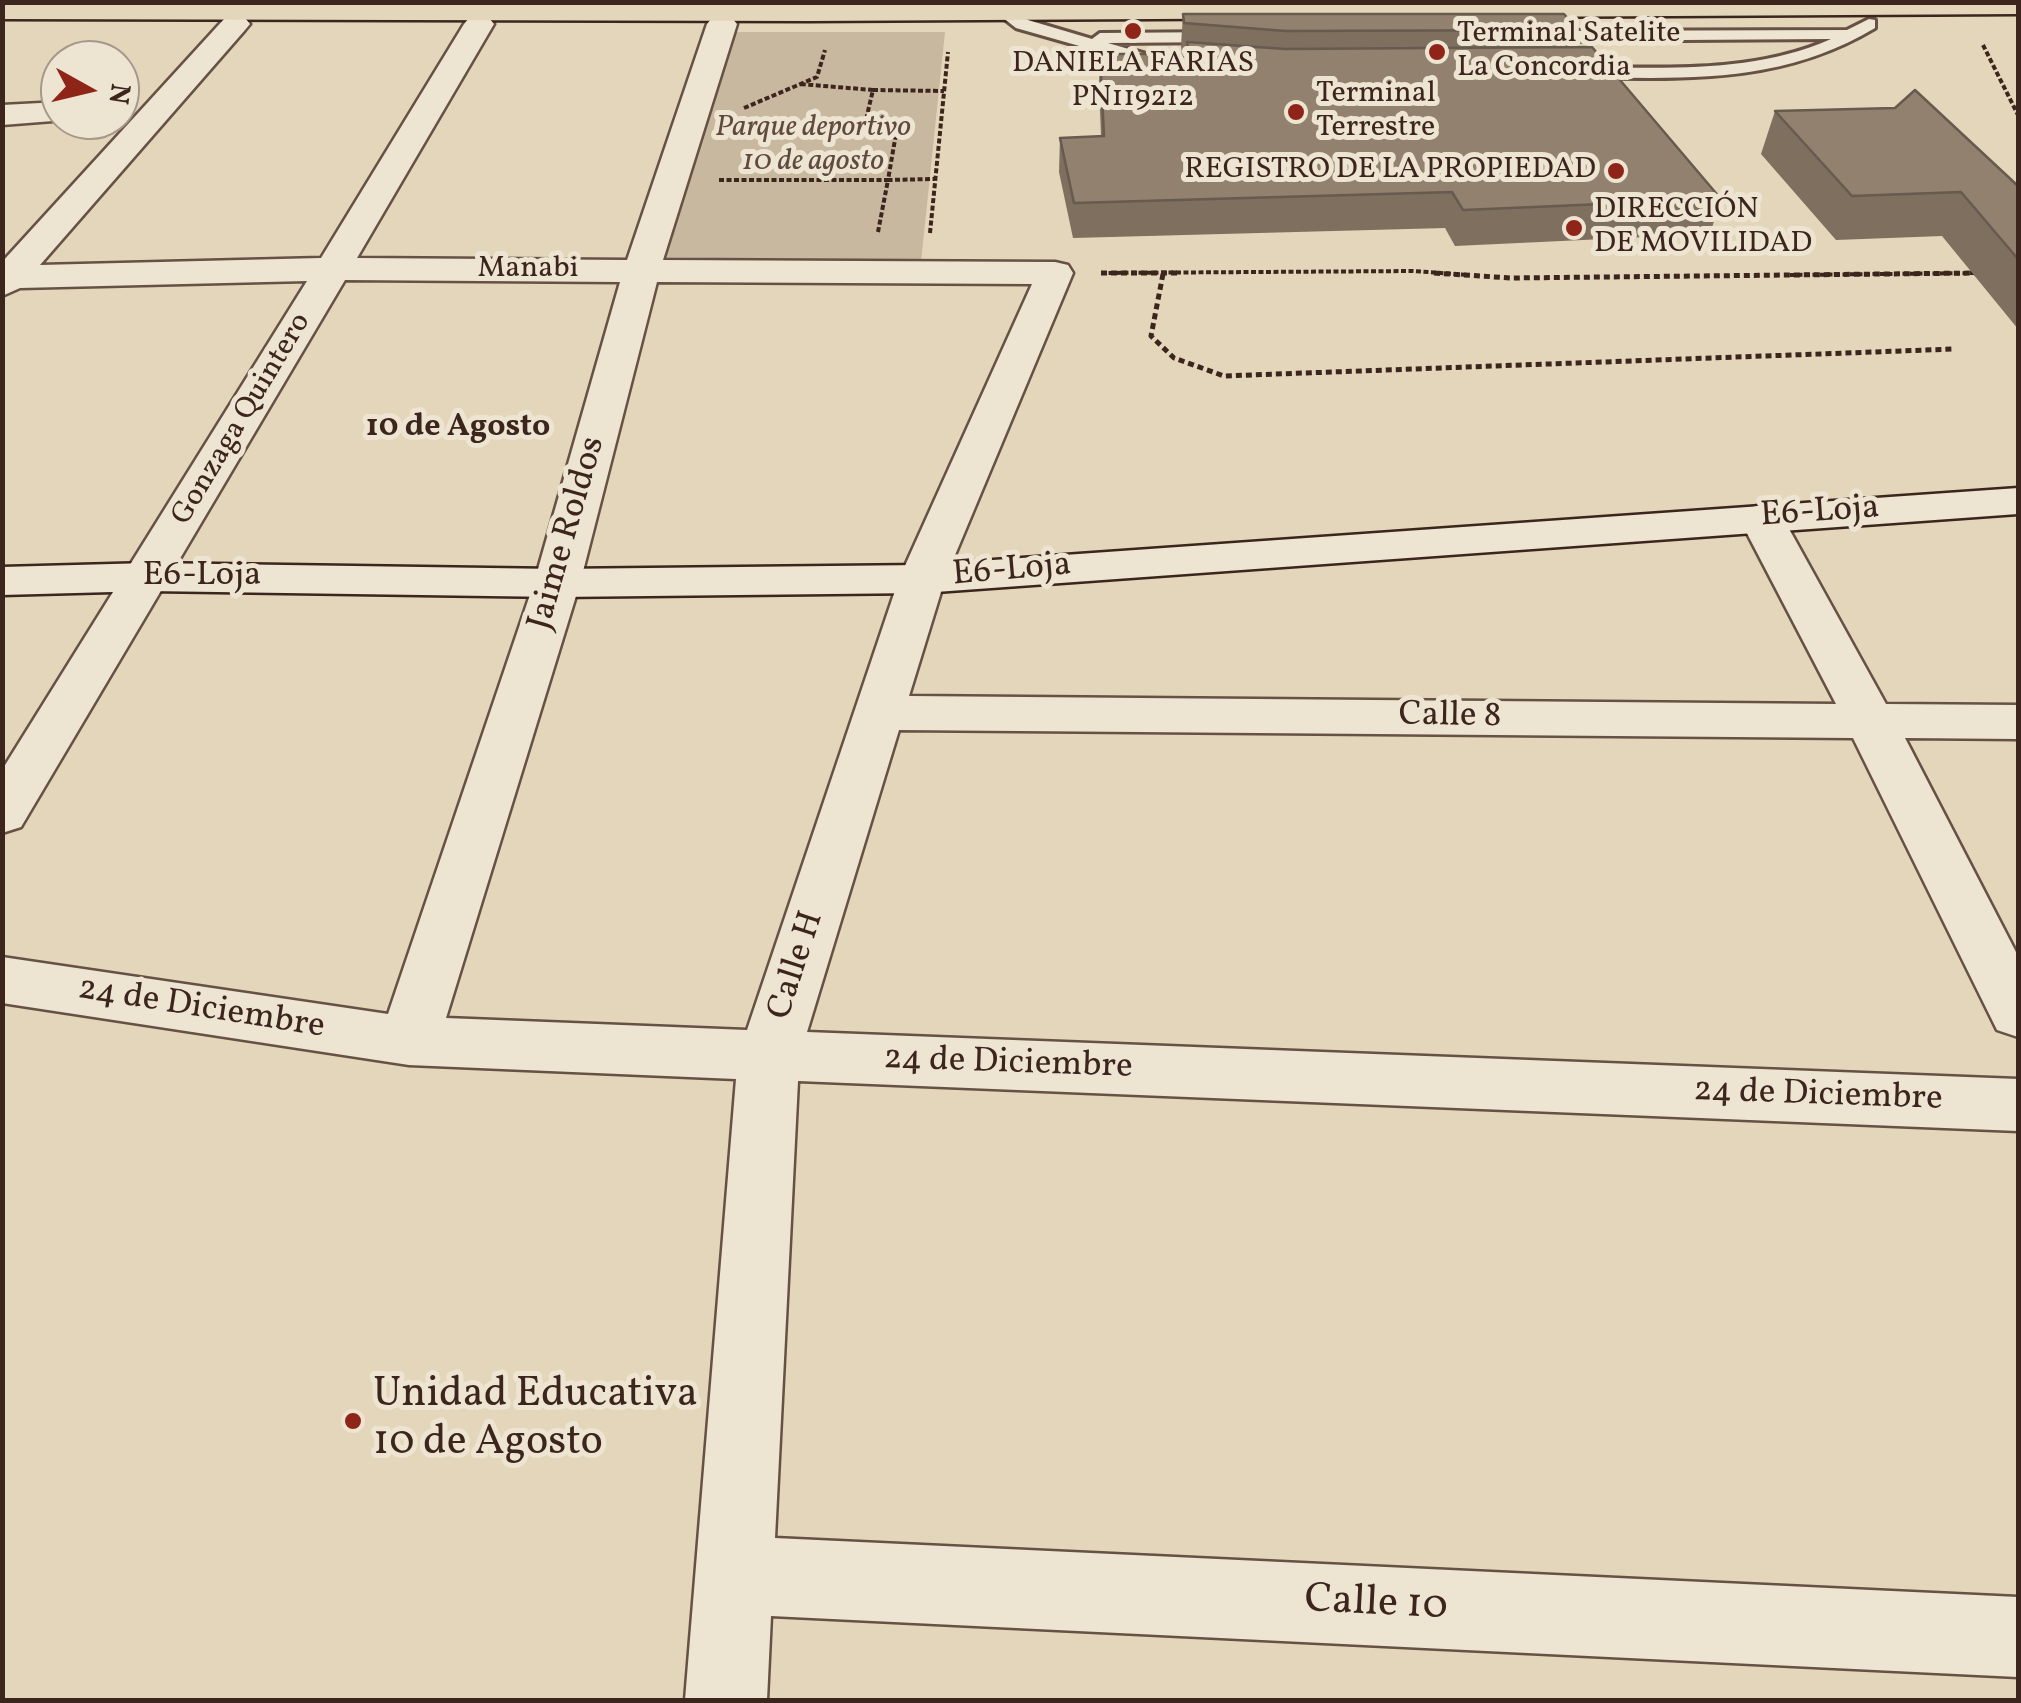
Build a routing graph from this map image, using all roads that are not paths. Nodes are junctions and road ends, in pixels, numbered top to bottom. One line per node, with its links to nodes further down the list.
1 (2018, 6): 7 (highway)
2 (2, 10): 3 (highway)
3 (172, 12): 4 (highway); 8 (highway); 9 (highway)
4 (464, 12): 5 (highway); 9 (highway); 21 (street, Gonzaga Quintero)
5 (726, 13): 6 (highway); 22 (street, Jaime Roldos)
6 (827, 13): 7 (highway)
7 (1013, 17): 11 (highway); 14 (lane)
8 (2, 24)
9 (236, 24): 17 (street)
10 (2018, 24): 11 (highway)
11 (1862, 29): 12 (lane); 16 (lane)
12 (1515, 36)
13 (1236, 37): 14 (lane)
14 (1076, 38): 15 (lane)
15 (1184, 68)
16 (1545, 72)
17 (160, 108): 18 (street); 24 (street)
18 (140, 109)
19 (40, 113): 20 (street)
20 (2, 115)
21 (334, 269): 22 (street, Manabi); 24 (street, Manabi); 27 (street, Gonzaga Quintero)
22 (641, 271): 23 (street, Manabi); 30 (street, Jaime Roldos)
23 (1054, 273): 28 (street, Calle H)
24 (5, 279)
25 (2018, 501): 26 (street, E6-Loja)
26 (1761, 518): 28 (street, E6-Loja); 32 (street)
27 (149, 577): 29 (street, E6-Loja); 30 (street, E6-Loja); 34 (street, Gonzaga Quintero)
28 (922, 579): 30 (street, E6-Loja); 31 (street, Calle H)
29 (2, 580)
30 (557, 583): 37 (street, Jaime Roldos)
31 (882, 713): 32 (street, Calle 8); 38 (street, Calle H)
32 (1871, 722): 33 (street, Calle 8); 36 (street)
33 (2018, 722)
34 (2, 814)
35 (2, 980): 37 (street, 24 de Diciembre)
36 (2018, 1013)
37 (409, 1041): 38 (street, 24 de Diciembre)
38 (769, 1056): 39 (street, 24 de Diciembre); 40 (street, Calle H)
39 (2018, 1105)
40 (734, 1575): 41 (street, Calle 10); 42 (street, Calle H)
41 (2018, 1637)
42 (726, 1700)

